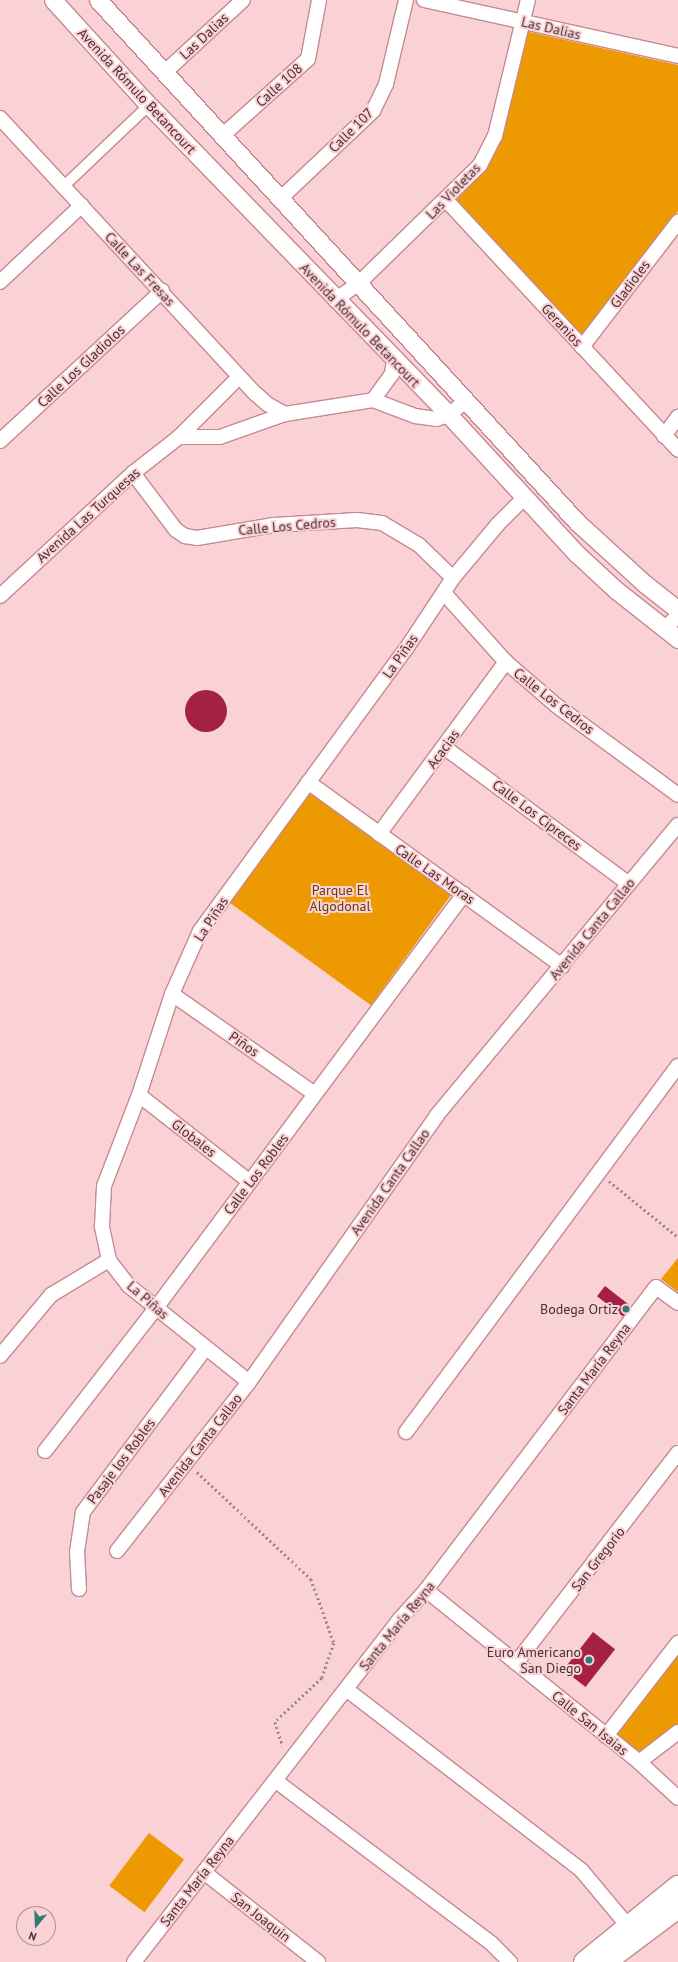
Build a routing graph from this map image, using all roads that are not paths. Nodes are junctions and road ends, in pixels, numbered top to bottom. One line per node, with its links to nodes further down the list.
1 (53, 0): 11 (street, Avenida Rómulo Betancourt)
2 (98, 0): 10 (street, Avenida Rómulo Betancourt)
3 (243, 0): 10 (street, Las Dalias)
4 (319, 0): 13 (street, Calle 108)
5 (406, 0): 15 (street, Calle 107)
6 (424, 0): 8 (street, Las Dalias)
7 (528, 0): 8 (street, Las Violetas)
8 (524, 22): 9 (street, Las Dalias); 16 (street, Las Violetas)
9 (678, 56)
10 (165, 72): 13 (street, Avenida Rómulo Betancourt)
11 (149, 105): 14 (street); 22 (street, Avenida Rómulo Betancourt)
12 (1, 120): 14 (street, Calle Las Fresas)
13 (223, 135): 15 (street, Avenida Rómulo Betancourt)
14 (64, 186): 17 (street, Calle Las Fresas)
15 (281, 198): 20 (street, Avenida Rómulo Betancourt)
16 (446, 200): 20 (street, Las Violetas); 23 (street, Geranios)
17 (82, 205): 19 (street); 21 (street, Calle Las Fresas)
18 (678, 222): 23 (street, Gladioles)
19 (0, 282)
20 (359, 283): 22 (street, Las Violetas); 27 (street, Avenida Rómulo Betancourt)
21 (162, 291): 25 (street, Calle Las Fresas); 33 (street, Calle Los Gladiolos)
22 (335, 300): 24 (street, Avenida Rómulo Betancourt)
23 (582, 347): 31 (street, Geranios)
24 (394, 360): 26 (street); 29 (street, Avenida Rómulo Betancourt)
25 (239, 377): 28 (street, Calle Las Fresas); 32 (street, Avenida Las Turquesas)
26 (373, 400): 28 (street); 29 (street)
27 (466, 400): 29 (street); 40 (street, Avenida Rómulo Betancourt)
28 (284, 414): 32 (street)
29 (449, 415): 36 (street, Avenida Rómulo Betancourt)
30 (678, 417): 31 (street)
31 (664, 436): 34 (street, Geranios)
32 (179, 437): 35 (street, Avenida Las Turquesas)
33 (0, 441)
34 (678, 450)
35 (133, 473): 37 (street, Calle Los Cedros); 39 (street, Avenida Las Turquesas)
36 (524, 498): 37 (street, La Piñas); 42 (street, Avenida Rómulo Betancourt)
37 (452, 578): 38 (street, La Piñas)
38 (444, 593): 43 (street, Calle Los Cedros); 45 (street, La Piñas)
39 (0, 596)
40 (678, 610)
41 (678, 615): 42 (street)
42 (672, 634)
43 (506, 662): 44 (street, Acacias); 46 (street, Calle Los Cedros)
44 (444, 747): 48 (street, Acacias); 49 (street, Calle Los Cipreces)
45 (308, 782): 48 (street, Calle Las Moras); 52 (street, La Piñas)
46 (678, 794)
47 (678, 825): 49 (street, Avenida Canta Callao)
48 (379, 834): 50 (street, Calle Las Moras)
49 (629, 884): 51 (street, Avenida Canta Callao)
50 (464, 894): 51 (street, Calle Las Moras); 54 (street, Calle Los Robles)
51 (562, 966): 62 (street, Avenida Canta Callao)
52 (172, 994): 54 (street, Piños); 55 (street, La Piñas)
53 (678, 1066): 63 (street)
54 (315, 1094): 56 (street, Calle Los Robles)
55 (139, 1095): 56 (street, Globales); 57 (street, La Piñas)
56 (250, 1182): 59 (street, Calle Los Robles)
57 (109, 1260): 59 (street, La Piñas); 61 (street)
58 (678, 1303): 68 (street, Santa María Reyna)
59 (156, 1308): 60 (street, La Piñas); 64 (street, Calle Los Robles)
60 (205, 1349): 62 (street, La Piñas); 67 (street, Pasaje los Robles)
61 (0, 1356)
62 (249, 1382): 66 (street, Avenida Canta Callao)
63 (406, 1432)
64 (45, 1451)
65 (678, 1453): 70 (street, San Gregorio)
66 (118, 1551)
67 (79, 1589)
68 (426, 1590): 70 (street, Calle San Isaias); 71 (street, Santa María Reyna)
69 (678, 1643): 73 (street)
70 (516, 1663): 73 (street, Calle San Isaias)
71 (346, 1689): 75 (street, Santa María Reyna); 80 (street)
72 (678, 1732): 74 (street)
73 (606, 1736): 74 (street, Calle San Isaias)
74 (639, 1762): 76 (street, Calle San Isaias)
75 (276, 1781): 77 (street, Santa María Reyna); 83 (street)
76 (678, 1798)
77 (205, 1873): 81 (street, Santa María Reyna); 82 (street, San Joaquin)
78 (678, 1886): 80 (main road)
79 (678, 1908): 85 (main road)
80 (628, 1926): 84 (main road)
81 (134, 1962)
82 (318, 1962)
83 (510, 1962)
84 (584, 1962)
85 (606, 1962)

